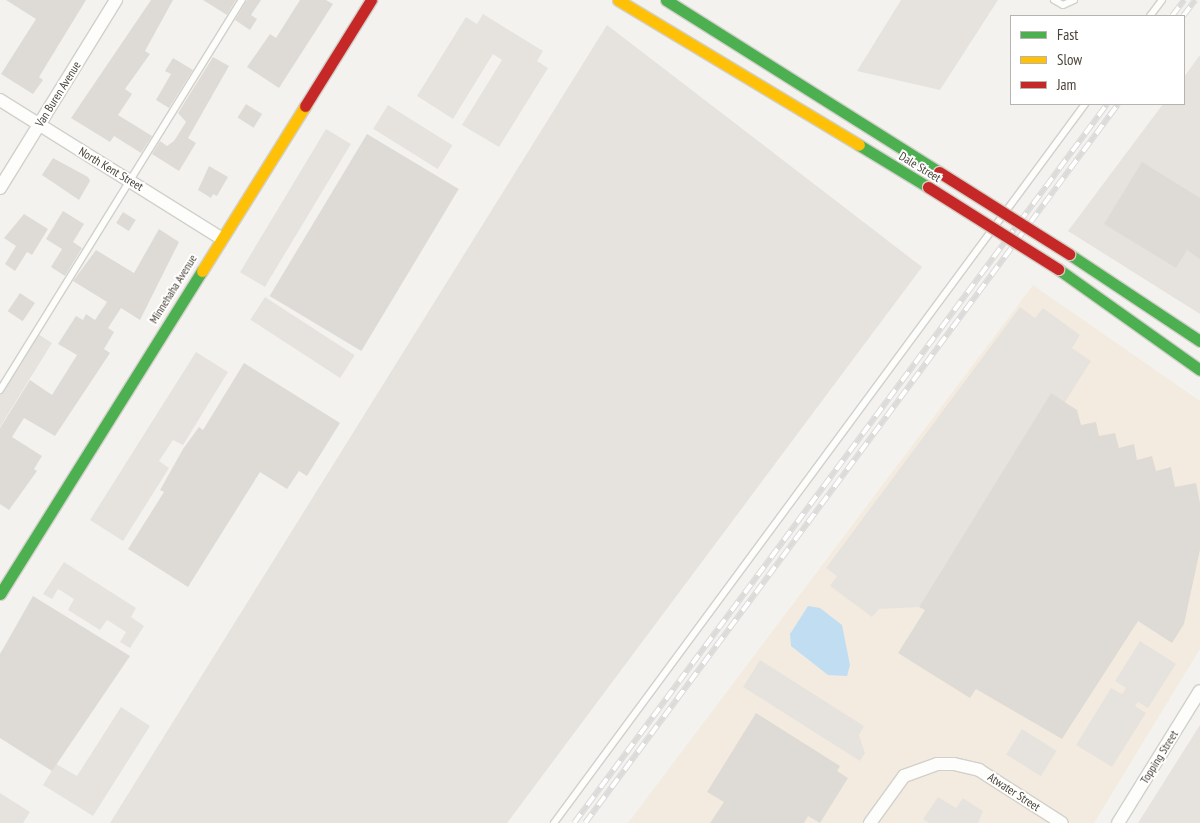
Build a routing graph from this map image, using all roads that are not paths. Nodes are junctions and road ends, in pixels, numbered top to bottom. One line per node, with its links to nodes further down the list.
1 (116, 0): 12 (street, Van Buren Avenue)
2 (242, 0): 13 (lane)
3 (371, 0): 15 (main road, Minnehaha Avenue)
4 (618, 0): 17 (main road, Dale Street, bridge)
5 (666, 0): 16 (main road, Dale Street, bridge)
6 (1054, 0): 7 (lane)
7 (1074, 0)
8 (1162, 0): 9 (lane)
9 (1151, 15)
10 (0, 100): 12 (street, North Kent Street)
11 (1085, 105): 21 (lane)
12 (39, 125): 13 (street, North Kent Street); 14 (street, Van Buren Avenue)
13 (130, 180): 15 (street, North Kent Street); 18 (lane)
14 (0, 188)
15 (221, 238): 19 (main road, Minnehaha Avenue)
16 (1200, 341)
17 (1200, 370)
18 (0, 390)
19 (0, 594)
20 (1200, 691): 24 (street, Topping Street)
21 (554, 823)
22 (870, 823): 23 (street, Atwater Street)
23 (1062, 823)
24 (1118, 823)

